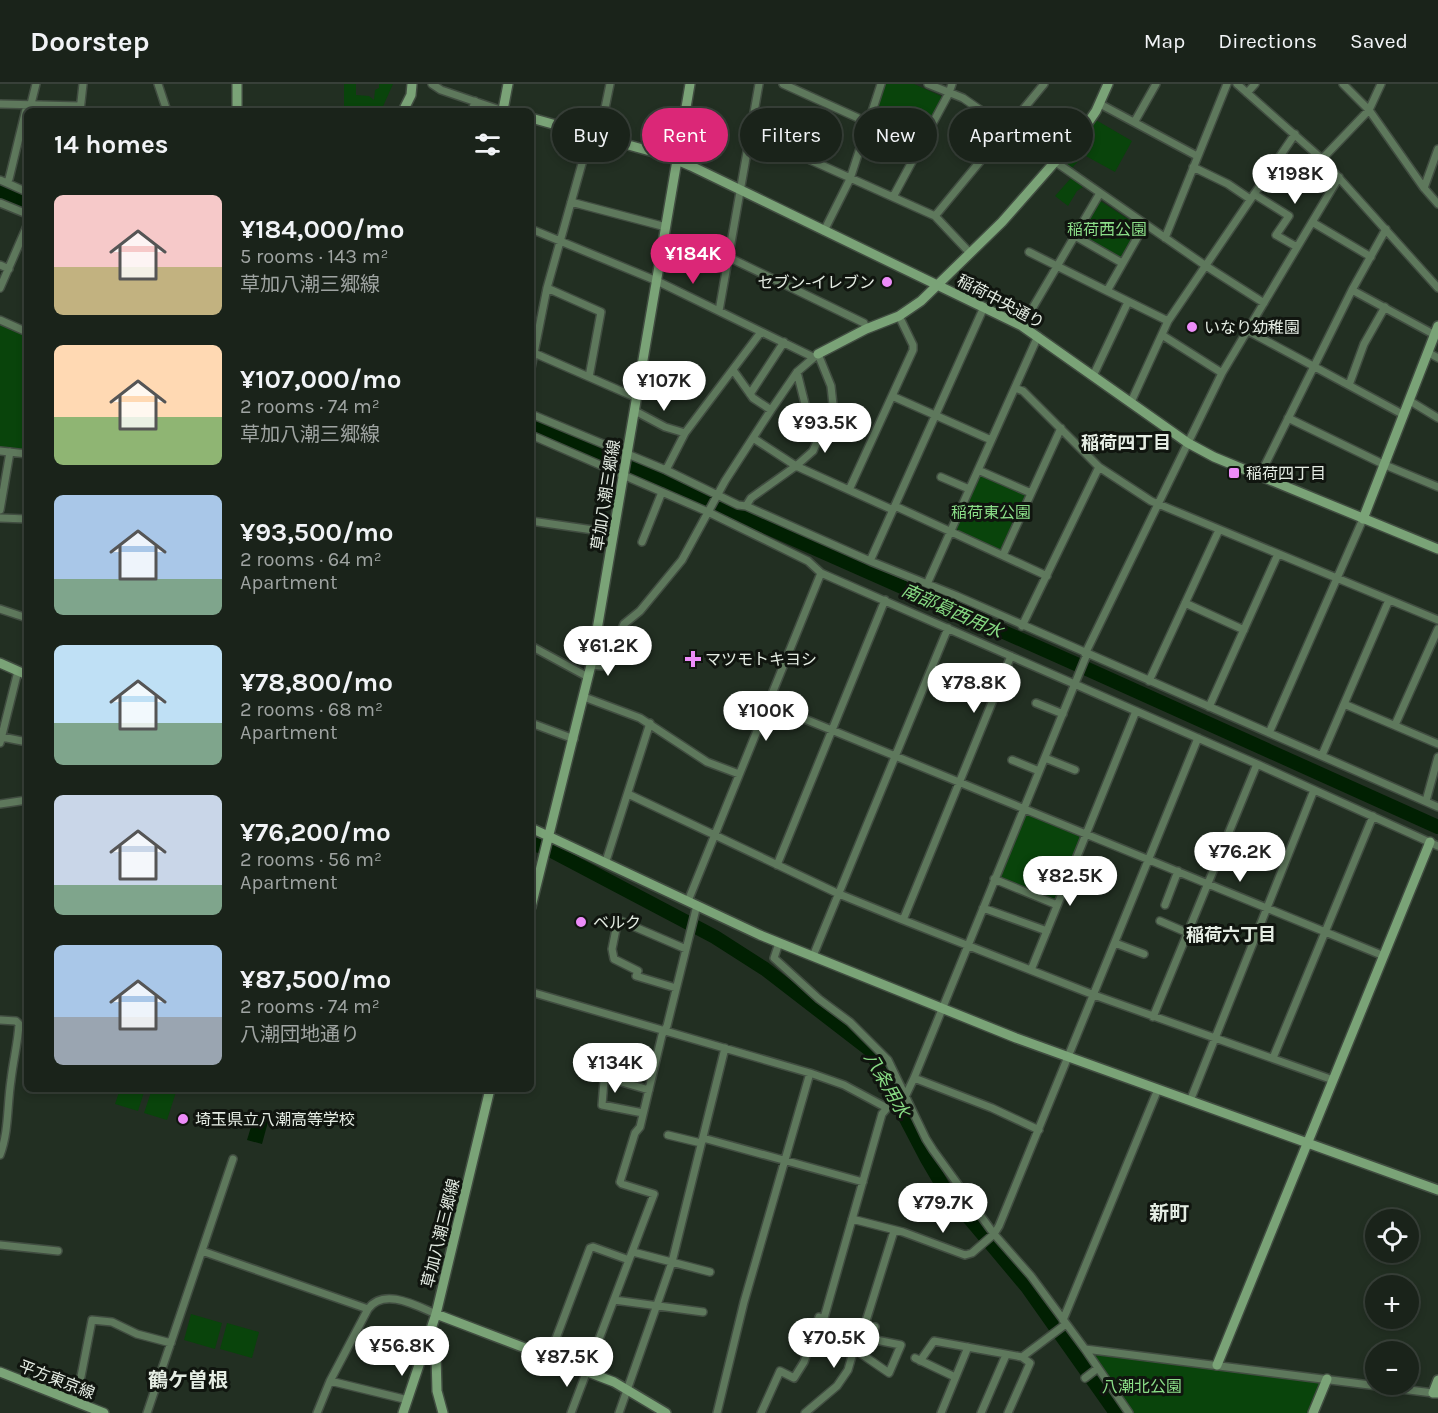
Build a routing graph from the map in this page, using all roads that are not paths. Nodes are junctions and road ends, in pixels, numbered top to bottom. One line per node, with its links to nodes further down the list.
1 (36, 84): 28 (street)
2 (83, 84): 31 (street)
3 (158, 84): 32 (street)
4 (237, 84): 33 (street)
5 (412, 84): 34 (street)
6 (432, 84): 25 (street)
7 (508, 84): 37 (street)
8 (610, 84): 38 (street)
9 (690, 84): 39 (street, 草加八潮三郷線)
10 (759, 84): 40 (street)
11 (783, 84): 47 (street)
12 (881, 84): 41 (street)
13 (928, 84): 23 (street)
14 (952, 84): 23 (street)
15 (1044, 84): 43 (street)
16 (1108, 84): 27 (street)
17 (1156, 84): 49 (street)
18 (1227, 84): 54 (street)
19 (1237, 84): 24 (street)
20 (1255, 84): 24 (street)
21 (1343, 84): 44 (street)
22 (1381, 84): 44 (street)
23 (949, 93): 42 (street); 45 (street)
24 (1247, 93): 52 (street)
25 (475, 101): 35 (street); 36 (street)
26 (0, 104): 28 (street)
27 (1100, 104): 46 (street); 49 (street)
28 (29, 105): 29 (street); 30 (street)
29 (28, 108)
30 (67, 108)
31 (80, 108)
32 (166, 108)
33 (237, 108)
34 (404, 108)
35 (472, 108)
36 (495, 108)
37 (504, 108)
38 (603, 108)
39 (686, 108)
40 (755, 108)
41 (873, 108)
42 (977, 108)
43 (1024, 108)
44 (1369, 110): 55 (street); 71 (street)
45 (937, 115)
46 (1093, 115)
47 (854, 116)
48 (534, 119): 51 (street, 稲荷中央通り)
49 (1135, 121): 54 (street)
50 (24, 124): 68 (street)
51 (552, 124)
52 (1295, 134): 55 (street); 75 (street)
53 (1438, 149): 71 (street)
54 (1197, 156): 66 (street)
55 (1323, 159): 67 (street)
56 (585, 162): 77 (street)
57 (677, 162): 84 (street, 草加八潮三郷線)
58 (681, 162): 72 (street, 稲荷中央通り)
59 (744, 162): 72 (street)
60 (813, 162): 69 (street)
61 (855, 162): 69 (street)
62 (911, 162): 76 (street)
63 (979, 162): 81 (street)
64 (1052, 162): 94 (street)
65 (1057, 162): 74 (street)
66 (1193, 166): 75 (street); 90 (street)
67 (1339, 177): 82 (street); 85 (street)
68 (9, 179)
69 (850, 179): 76 (street); 87 (street)
70 (0, 180): 73 (street)
71 (1424, 188): 79 (street)
72 (739, 189): 87 (street, 稲荷中央通り); 95 (street)
73 (24, 191)
74 (1100, 193): 83 (street); 89 (street)
75 (1252, 196): 92 (street); 99 (street)
76 (892, 197): 81 (street)
77 (572, 202): 84 (street); 91 (street)
78 (0, 203): 80 (street)
79 (1438, 204)
80 (24, 213)
81 (934, 216): 94 (street)
82 (1312, 222): 92 (street); 96 (street)
83 (1145, 224): 90 (street); 97 (street)
84 (666, 227): 102 (street, 草加八潮三郷線)
85 (1386, 229): 96 (street); 106 (street)
86 (534, 230): 91 (street)
87 (824, 231): 103 (street, 稲荷中央通り)
88 (24, 233): 101 (street)
89 (1075, 236): 97 (street); 100 (street)
90 (1165, 238): 99 (street)
91 (561, 242): 102 (street); 105 (street)
92 (1297, 247): 110 (street)
93 (1029, 252): 100 (street)
94 (970, 253): 103 (street)
95 (728, 256): 113 (street); 118 (street)
96 (1371, 257): 107 (street)
97 (1122, 263): 108 (street)
98 (0, 265): 101 (street)
99 (1206, 266): 110 (street); 116 (street)
100 (1057, 267): 108 (street); 117 (street)
101 (9, 269): 104 (street)
102 (657, 281): 113 (street); 140 (street, 草加八潮三郷線)
103 (938, 285): 111 (street, 稲荷中央通り); 114 (street)
104 (0, 288)
105 (547, 288): 126 (street); 135 (street)
106 (1438, 288)
107 (1352, 290): 112 (street); 130 (street)
108 (1107, 291): 109 (street)
109 (1128, 302): 116 (street); 134 (street)
110 (1264, 303): 121 (street)
111 (984, 307): 117 (street, 稲荷中央通り); 146 (street)
112 (1385, 307): 119 (street); 136 (street)
113 (719, 311): 122 (street)
114 (899, 316): 118 (street); 139 (street)
115 (0, 320): 120 (street)
116 (1168, 321): 123 (street)
117 (1022, 326): 124 (street, 稲荷中央通り)
118 (866, 329): 128 (street)
119 (1437, 330): 127 (street)
120 (24, 331)
121 (1248, 331): 130 (street); 133 (street)
122 (761, 332): 125 (street); 131 (street)
123 (1162, 335): 133 (street); 142 (street)
124 (1038, 336): 134 (street, 稲荷中央通り); 137 (street)
125 (784, 342): 128 (street); 138 (street)
126 (534, 353): 135 (street)
127 (1428, 353): 129 (street); 141 (street)
128 (815, 356): 132 (street); 150 (street)
129 (1438, 358)
130 (1313, 367): 136 (street); 148 (street)
131 (733, 370): 138 (street); 152 (street)
132 (797, 372): 143 (street); 150 (street)
133 (1222, 373): 156 (street)
134 (1093, 376): 142 (street, 稲荷中央通り)
135 (589, 377): 140 (street)
136 (1349, 385): 147 (street)
137 (1015, 388): 151 (street); 155 (street)
138 (750, 394): 143 (street)
139 (892, 396): 146 (street); 171 (street)
140 (637, 398): 144 (street, 草加八潮三郷線)
141 (1410, 401): 147 (street); 149 (street)
142 (1131, 402): 156 (street, 稲荷中央通り)
143 (771, 410): 154 (street)
144 (634, 411): 152 (street); 160 (street, 草加八潮三郷線)
145 (534, 415): 160 (street)
146 (935, 415): 155 (street); 177 (street)
147 (1404, 415): 161 (street)
148 (1288, 418): 161 (street); 168 (street)
149 (1438, 418)
150 (825, 421): 162 (street)
151 (1061, 428): 163 (street); 173 (street)
152 (685, 433): 164 (street)
153 (534, 436): 166 (street)
154 (753, 438): 162 (street); 174 (street)
155 (991, 440): 165 (street)
156 (1188, 443): 168 (street, 稲荷中央通り); 175 (street)
157 (0, 451): 158 (street)
158 (10, 452): 159 (street); 178 (street)
159 (24, 454)
160 (627, 456): 164 (street); 166 (street, 草加八潮三郷線)
161 (1385, 465): 169 (street); 182 (street)
162 (796, 466): 171 (street); 176 (street)
163 (1099, 467): 175 (street); 193 (street)
164 (666, 470): 174 (street)
165 (978, 470): 170 (street); 173 (street)
166 (624, 473): 172 (street); 186 (street, 草加八潮三郷線)
167 (941, 477): 170 (street)
168 (1259, 477): 182 (street, 稲荷中央通り)
169 (1438, 487)
170 (969, 489): 185 (street)
171 (849, 490): 177 (street)
172 (662, 492): 179 (street); 187 (street)
173 (1031, 493): 190 (street)
174 (717, 496): 176 (street); 179 (street)
175 (1158, 504): 184 (street); 207 (street)
176 (746, 506): 191 (street)
177 (894, 508): 185 (street); 191 (street)
178 (0, 510)
179 (709, 510): 192 (street); 210 (street)
180 (0, 518): 181 (street)
181 (24, 519)
182 (1364, 519): 188 (street, 稲荷中央通り); 194 (street)
183 (534, 521): 186 (street)
184 (1219, 530): 189 (street); 198 (street)
185 (951, 532): 190 (street); 195 (street)
186 (614, 533): 210 (street, 草加八潮三郷線)
187 (642, 542)
188 (1438, 549)
189 (1278, 554): 194 (street); 205 (street)
190 (1003, 555): 193 (street)
191 (870, 561): 195 (street)
192 (821, 573): 196 (street); 217 (street)
193 (1047, 576): 202 (street)
194 (1338, 578): 197 (street); 227 (street)
195 (927, 584): 202 (street)
196 (885, 600): 203 (street); 226 (street)
197 (1389, 600): 201 (street); 218 (street)
198 (1185, 603): 205 (street); 213 (street)
199 (0, 609): 200 (street)
200 (24, 617)
201 (1438, 620)
202 (1022, 626): 207 (street)
203 (948, 628): 208 (street); 234 (street)
204 (1438, 629): 225 (street)
205 (1244, 630): 220 (street)
206 (534, 647): 212 (street)
207 (1086, 654): 213 (street); 214 (street)
208 (1011, 656): 214 (street); 242 (street)
209 (0, 663): 211 (street)
210 (591, 665): 212 (street, 草加八潮三郷線)
211 (23, 673): 219 (street)
212 (588, 677): 215 (street, 草加八潮三郷線)
213 (1149, 681): 220 (street)
214 (1076, 684): 221 (street); 222 (street)
215 (584, 697): 223 (street); 229 (street, 草加八潮三郷線)
216 (1036, 703): 222 (street)
217 (768, 704): 226 (street); 241 (street)
218 (1344, 704): 225 (street); 233 (street)
219 (4, 707): 230 (street)
220 (1209, 707): 227 (street)
221 (1136, 711): 228 (street); 253 (street)
222 (1063, 714): 236 (street)
223 (650, 723): 241 (street); 244 (street)
224 (534, 724): 229 (street)
225 (1395, 725): 232 (street)
226 (832, 730): 234 (street); 258 (street)
227 (1269, 733): 233 (street)
228 (1198, 738): 238 (street); 256 (street)
229 (574, 739): 252 (street, 草加八潮三郷線)
230 (1, 740): 231 (street)
231 (24, 742)
232 (1438, 744)
233 (1322, 755): 246 (street)
234 (895, 756): 242 (street); 263 (street)
235 (1438, 756): 246 (street)
236 (1045, 758): 239 (street); 240 (street)
237 (1012, 760): 240 (street)
238 (1257, 764): 243 (street); 261 (street)
239 (1075, 770)
240 (1039, 771): 249 (street)
241 (739, 774): 254 (street)
242 (960, 782): 249 (street); 269 (street)
243 (1314, 790): 250 (street); 268 (street)
244 (628, 794): 254 (street); 257 (street)
245 (24, 800): 247 (street)
246 (1426, 801): 248 (street)
247 (0, 804)
248 (1438, 807)
249 (1024, 808): 253 (street); 260 (street)
250 (1373, 816): 255 (street); 272 (street)
251 (534, 829): 252 (street)
252 (548, 834): 257 (street); 262 (street, 草加八潮三郷線)
253 (1087, 834): 256 (street); 265 (street)
254 (714, 835): 258 (street); 264 (street)
255 (1434, 844): 279 (street)
256 (1149, 860): 259 (street); 275 (street)
257 (606, 861): 264 (street)
258 (777, 864): 263 (street)
259 (1178, 871): 261 (street); 266 (street)
260 (994, 879): 265 (street); 267 (street)
261 (1208, 883): 268 (street); 273 (street)
262 (534, 894)
263 (839, 894): 269 (street); 280 (street)
264 (693, 903): 274 (street); 277 (street)
265 (1057, 905): 271 (street)
266 (1165, 905)
267 (983, 908): 271 (street); 276 (street)
268 (1266, 908): 272 (street); 289 (street)
269 (903, 920): 276 (street)
270 (1160, 921): 273 (street)
271 (1047, 931): 281 (street)
272 (1325, 932): 279 (street); 292 (street)
273 (1188, 933): 286 (street)
274 (779, 943): 280 (street); 299 (street)
275 (1115, 943): 278 (street); 284 (street)
276 (968, 946): 281 (street); 285 (street)
277 (686, 949): 282 (street); 282 (street)
278 (1144, 954)
279 (1384, 956): 295 (street)
280 (813, 957): 285 (street)
281 (1030, 970): 284 (street)
282 (676, 988): 288 (street)
283 (534, 993): 288 (street)
284 (1094, 995): 286 (street); 291 (street)
285 (942, 1009): 291 (street); 294 (street)
286 (1153, 1017): 289 (street)
287 (0, 1020): 307 (street)
288 (664, 1030): 290 (street); 297 (street)
289 (1214, 1038): 292 (street); 300 (street)
290 (725, 1048): 293 (street); 305 (street)
291 (1069, 1057): 296 (street); 303 (street)
292 (1273, 1058): 295 (street)
293 (810, 1073): 301 (street); 308 (street)
294 (914, 1078): 299 (street); 303 (street)
295 (1333, 1080): 306 (street)
296 (1158, 1089): 300 (street); 327 (street)
297 (649, 1090): 302 (street); 302 (street)
298 (489, 1092): 326 (street, 草加八潮三郷線)
299 (905, 1097): 301 (street); 314 (street)
300 (1190, 1101): 306 (street)
301 (887, 1108): 310 (street)
302 (643, 1113): 318 (street)
303 (1039, 1130): 314 (street)
304 (668, 1135): 305 (street)
305 (702, 1141): 308 (street); 320 (street)
306 (1307, 1143): 311 (street); 337 (street)
307 (0, 1155)
308 (786, 1159): 310 (street); 358 (street)
309 (233, 1160): 317 (street)
310 (863, 1182): 312 (street)
311 (1438, 1190)
312 (852, 1219): 313 (street); 359 (street)
313 (894, 1231): 314 (street); 328 (street)
314 (994, 1234): 327 (street)
315 (0, 1245): 316 (street)
316 (58, 1251)
317 (202, 1251): 324 (street); 329 (street)
318 (633, 1252): 319 (street); 320 (street)
319 (629, 1260): 322 (street); 335 (street)
320 (672, 1262): 321 (street); 323 (street)
321 (710, 1272)
322 (614, 1300): 323 (street); 339 (street)
323 (658, 1306): 325 (street); 346 (street)
324 (368, 1309): 326 (street); 345 (street)
325 (703, 1312)
326 (436, 1314): 331 (street, 草加八潮三郷線); 335 (street)
327 (1064, 1323): 333 (street); 336 (street)
328 (863, 1326): 332 (street); 332 (street)
329 (171, 1343): 349 (street); 351 (street)
330 (968, 1347): 334 (street); 341 (street); 341 (street)
331 (425, 1349): 348 (street, 草加八潮三郷線); 354 (street)
332 (854, 1349): 360 (street)
333 (1085, 1349): 337 (street); 338 (street)
334 (1006, 1354): 336 (street); 362 (street)
335 (549, 1357): 339 (street)
336 (1022, 1357): 363 (street)
337 (1217, 1365): 343 (street)
338 (1096, 1370): 342 (street); 364 (street)
339 (587, 1371): 346 (street); 355 (street)
340 (0, 1372): 349 (street, 平方東京線)
341 (955, 1377): 361 (street)
342 (1085, 1378)
343 (1327, 1379): 347 (street); 365 (street)
344 (1438, 1380): 347 (street)
345 (330, 1381): 348 (street); 352 (street)
346 (627, 1389): 356 (street); 357 (street)
347 (1435, 1393)
348 (408, 1400): 353 (street, 草加八潮三郷線)
349 (76, 1402): 350 (street, 平方東京線)
350 (104, 1413)
351 (147, 1413)
352 (317, 1413)
353 (403, 1413)
354 (443, 1413)
355 (571, 1413)
356 (619, 1413)
357 (666, 1413)
358 (717, 1413)
359 (761, 1413)
360 (806, 1413)
361 (941, 1413)
362 (981, 1413)
363 (1008, 1413)
364 (1129, 1413)
365 (1313, 1413)

